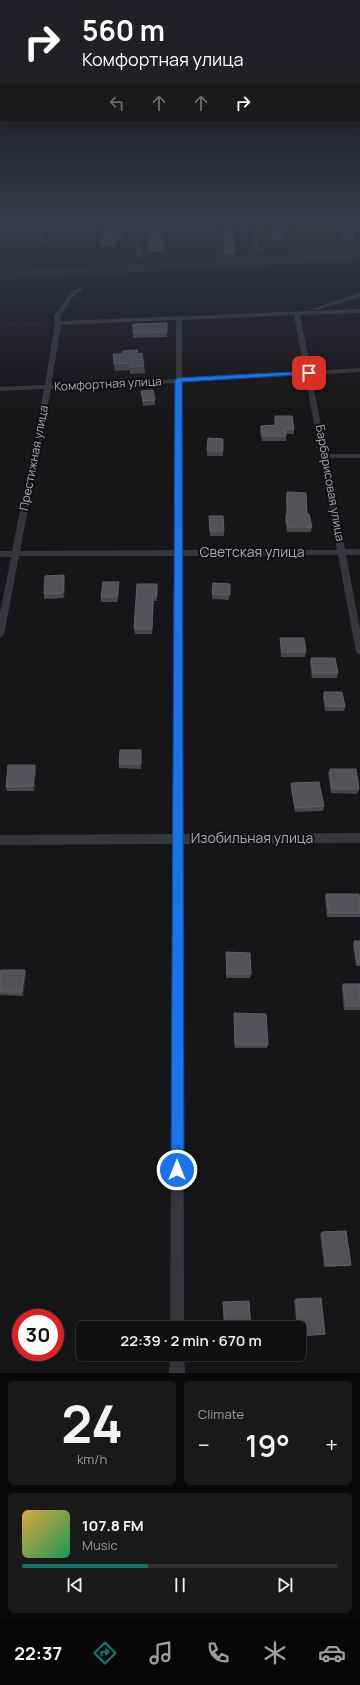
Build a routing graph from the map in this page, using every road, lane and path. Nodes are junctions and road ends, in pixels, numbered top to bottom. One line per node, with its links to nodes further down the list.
1 (80, 290): 6 (street, Престижная улица)
2 (360, 295): 4 (street)
3 (360, 311): 4 (street)
4 (299, 314): 5 (street); 9 (street, Барбарисовая улица)
5 (179, 319): 6 (street); 10 (street)
6 (58, 323): 7 (path); 11 (street, Престижная улица)
7 (0, 325)
8 (360, 370): 9 (street, Комфортная улица)
9 (309, 373): 10 (street, Комфортная улица); 13 (street, Барбарисовая улица)
10 (178, 380): 11 (street, Комфортная улица); 15 (street)
11 (48, 386): 12 (street, Комфортная улица); 19 (street, Престижная улица)
12 (0, 389)
13 (325, 456): 14 (street); 16 (street, Барбарисовая улица)
14 (360, 456)
15 (178, 552): 16 (street, Светская улица); 19 (street, Светская улица); 22 (street)
16 (342, 552): 17 (street, Светская улица); 21 (street, Барбарисовая улица)
17 (360, 552)
18 (0, 554): 19 (street, Светская улица)
19 (16, 554): 20 (street, Престижная улица)
20 (0, 634)
21 (360, 652)
22 (178, 838): 23 (street, Изобильная улица); 24 (street, Изобильная улица); 25 (street)
23 (360, 838)
24 (0, 840)
25 (177, 1321)
26 (177, 1361): 27 (street)
27 (177, 1373)

